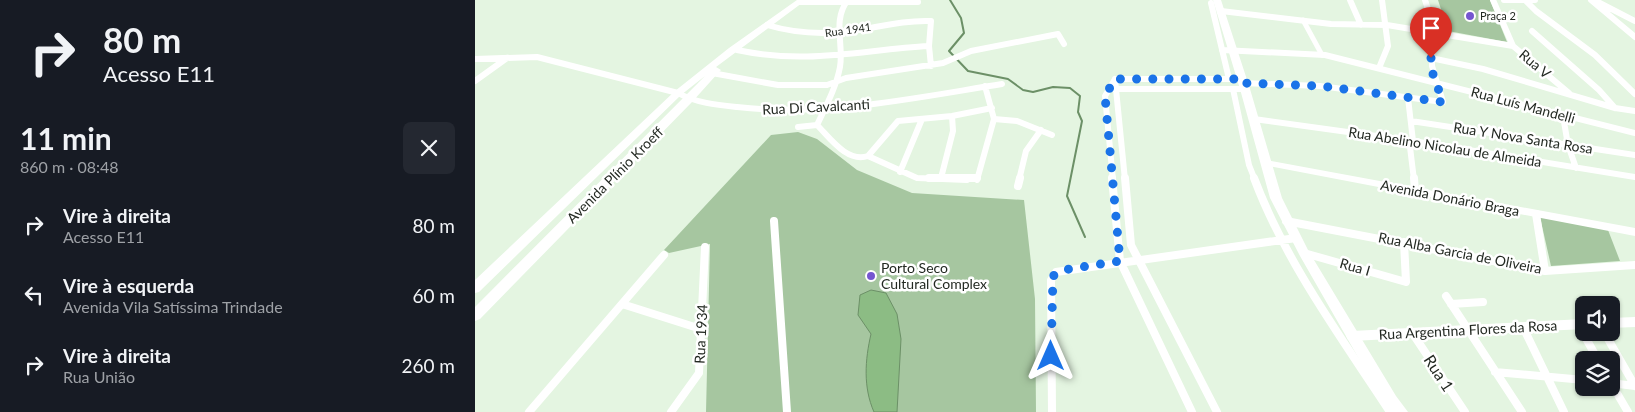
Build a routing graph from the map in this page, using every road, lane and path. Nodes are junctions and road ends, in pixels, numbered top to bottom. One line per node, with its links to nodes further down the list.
1 (1350, 0): 17 (street)
2 (1382, 0): 18 (street)
3 (1425, 0): 20 (street)
4 (1493, 0): 26 (street, Rua V)
5 (1504, 0): 6 (street)
6 (1525, 0): 7 (street); 47 (street)
7 (1535, 0)
8 (1593, 0): 15 (street); 23 (street)
9 (801, 1): 10 (street); 16 (main road, Avenida Plínio Kroeff)
10 (847, 1): 11 (street); 21 (street)
11 (918, 2)
12 (1214, 2): 13 (main road); 28 (street)
13 (1221, 12): 14 (street); 28 (main road)
14 (1303, 20): 17 (street); 29 (street)
15 (1635, 21)
16 (767, 25): 21 (street, Rua 1941); 22 (main road, Avenida Plínio Kroeff)
17 (1361, 25): 18 (street)
18 (1387, 25): 20 (street); 35 (street)
19 (1532, 31): 53 (street)
20 (1435, 32): 26 (street); 32 (street)
21 (838, 33): 25 (street, Rua 1941); 30 (street)
22 (753, 34): 27 (main road, Avenida Plínio Kroeff); 46 (main road, Avenida Plínio Kroeff)
23 (1635, 37)
24 (1064, 44): 34 (street)
25 (929, 46): 30 (street); 34 (street)
26 (1513, 46): 48 (street, Rua V)
27 (737, 50): 30 (street); 36 (main road, Avenida Plínio Kroeff)
28 (1227, 50): 29 (street, Rua Luís Mandelli); 37 (street); 42 (main road)
29 (1322, 55): 35 (street, Rua Luís Mandelli)
30 (841, 56): 40 (street)
31 (507, 58): 33 (street); 38 (street); 46 (street)
32 (1431, 58): 39 (street); 48 (street)
33 (475, 59)
34 (931, 66): 40 (street)
35 (1379, 68): 39 (street, Rua Luís Mandelli)
36 (712, 73): 40 (street); 50 (main road, Avenida Plínio Kroeff)
37 (1227, 79): 42 (street); 44 (street); 45 (street)
38 (475, 81)
39 (1435, 82): 49 (street); 56 (street, Rua Luís Mandelli)
40 (836, 83): 51 (street)
41 (1002, 84): 43 (street, Rua Di Cavalcanti)
42 (1244, 84): 44 (street); 49 (street); 59 (main road)
43 (985, 86): 51 (street, Rua Di Cavalcanti); 52 (street)
44 (1231, 89): 45 (street); 71 (street)
45 (1112, 90): 88 (street); 89 (street)
46 (678, 93): 50 (street); 92 (main road, Avenida Plínio Kroeff)
47 (1635, 94)
48 (1571, 95): 53 (street)
49 (1407, 98): 60 (street)
50 (689, 100): 51 (street, Rua Di Cavalcanti); 95 (main road, Avenida Plínio Kroeff)
51 (825, 108): 61 (street)
52 (992, 108): 55 (street); 58 (street)
53 (1615, 108): 54 (street)
54 (1635, 111)
55 (952, 116): 57 (street); 75 (street)
56 (1563, 116): 64 (street, Rua Luís Mandelli); 67 (street)
57 (922, 119): 69 (street); 73 (street)
58 (994, 119): 63 (street); 75 (street)
59 (1254, 119): 66 (street, Rua Abelino Nicolau de Almeida); 70 (main road)
60 (1411, 121): 66 (street); 67 (street, Rua Y Nova Santa Rosa)
61 (817, 125): 62 (street); 69 (street)
62 (798, 128)
63 (1041, 130): 65 (street); 76 (street)
64 (1635, 133)
65 (1052, 135)
66 (1413, 141): 72 (street, Rua Abelino Nicolau de Almeida); 77 (street)
67 (1568, 145): 68 (street, Rua Y Nova Santa Rosa); 72 (street)
68 (1635, 155)
69 (865, 158): 73 (street)
70 (1266, 163): 71 (street); 77 (street, Avenida Donário Braga); 80 (main road)
71 (1249, 165): 83 (street)
72 (1576, 168): 74 (street, Rua Abelino Nicolau de Almeida)
73 (900, 172): 75 (street)
74 (1635, 177)
75 (941, 178)
76 (1018, 186)
77 (1415, 191): 78 (street, Avenida Donário Braga)
78 (1536, 214): 81 (street, Avenida Donário Braga); 91 (street)
79 (774, 221): 113 (street)
80 (1286, 221): 82 (main road); 84 (street, Rua Alba Garcia de Oliveira)
81 (1635, 232)
82 (1296, 238): 83 (street); 86 (main road)
83 (1282, 240): 88 (street); 117 (street)
84 (1404, 242): 86 (street, Rua I); 91 (street, Rua Alba Garcia de Oliveira)
85 (705, 247): 100 (street, Rua 1934)
86 (1304, 253): 103 (main road)
87 (664, 255): 94 (street)
88 (1137, 259): 89 (street); 116 (street)
89 (1120, 261): 114 (street); 115 (street)
90 (1635, 265): 91 (street, Rua Alba Garcia de Oliveira)
91 (1545, 271)
92 (475, 288)
93 (1483, 302): 101 (street)
94 (622, 304): 100 (street); 111 (street)
95 (475, 314)
96 (1635, 322): 97 (street)
97 (1620, 323)
98 (1575, 324): 99 (street, Rua Argentina Flores da Rosa)
99 (1523, 327): 101 (street, Rua Argentina Flores da Rosa); 106 (street)
100 (701, 329): 112 (street, Rua 1934)
101 (1467, 331): 102 (street, Rua Argentina Flores da Rosa); 105 (street)
102 (1413, 334): 103 (street, Rua Argentina Flores da Rosa); 119 (street, Rua 1)
103 (1353, 336): 118 (main road)
104 (1609, 341): 109 (street)
105 (1495, 372): 106 (street); 120 (street)
106 (1544, 374): 107 (street); 121 (street)
107 (1575, 379)
108 (1620, 384): 109 (street)
109 (1635, 386)
110 (1619, 396): 122 (street)
111 (529, 412)
112 (671, 412)
113 (787, 412)
114 (1052, 412)
115 (1192, 412)
116 (1217, 412)
117 (1390, 412)
118 (1401, 412)
119 (1465, 412)
120 (1522, 412)
121 (1564, 412)
122 (1628, 412)

